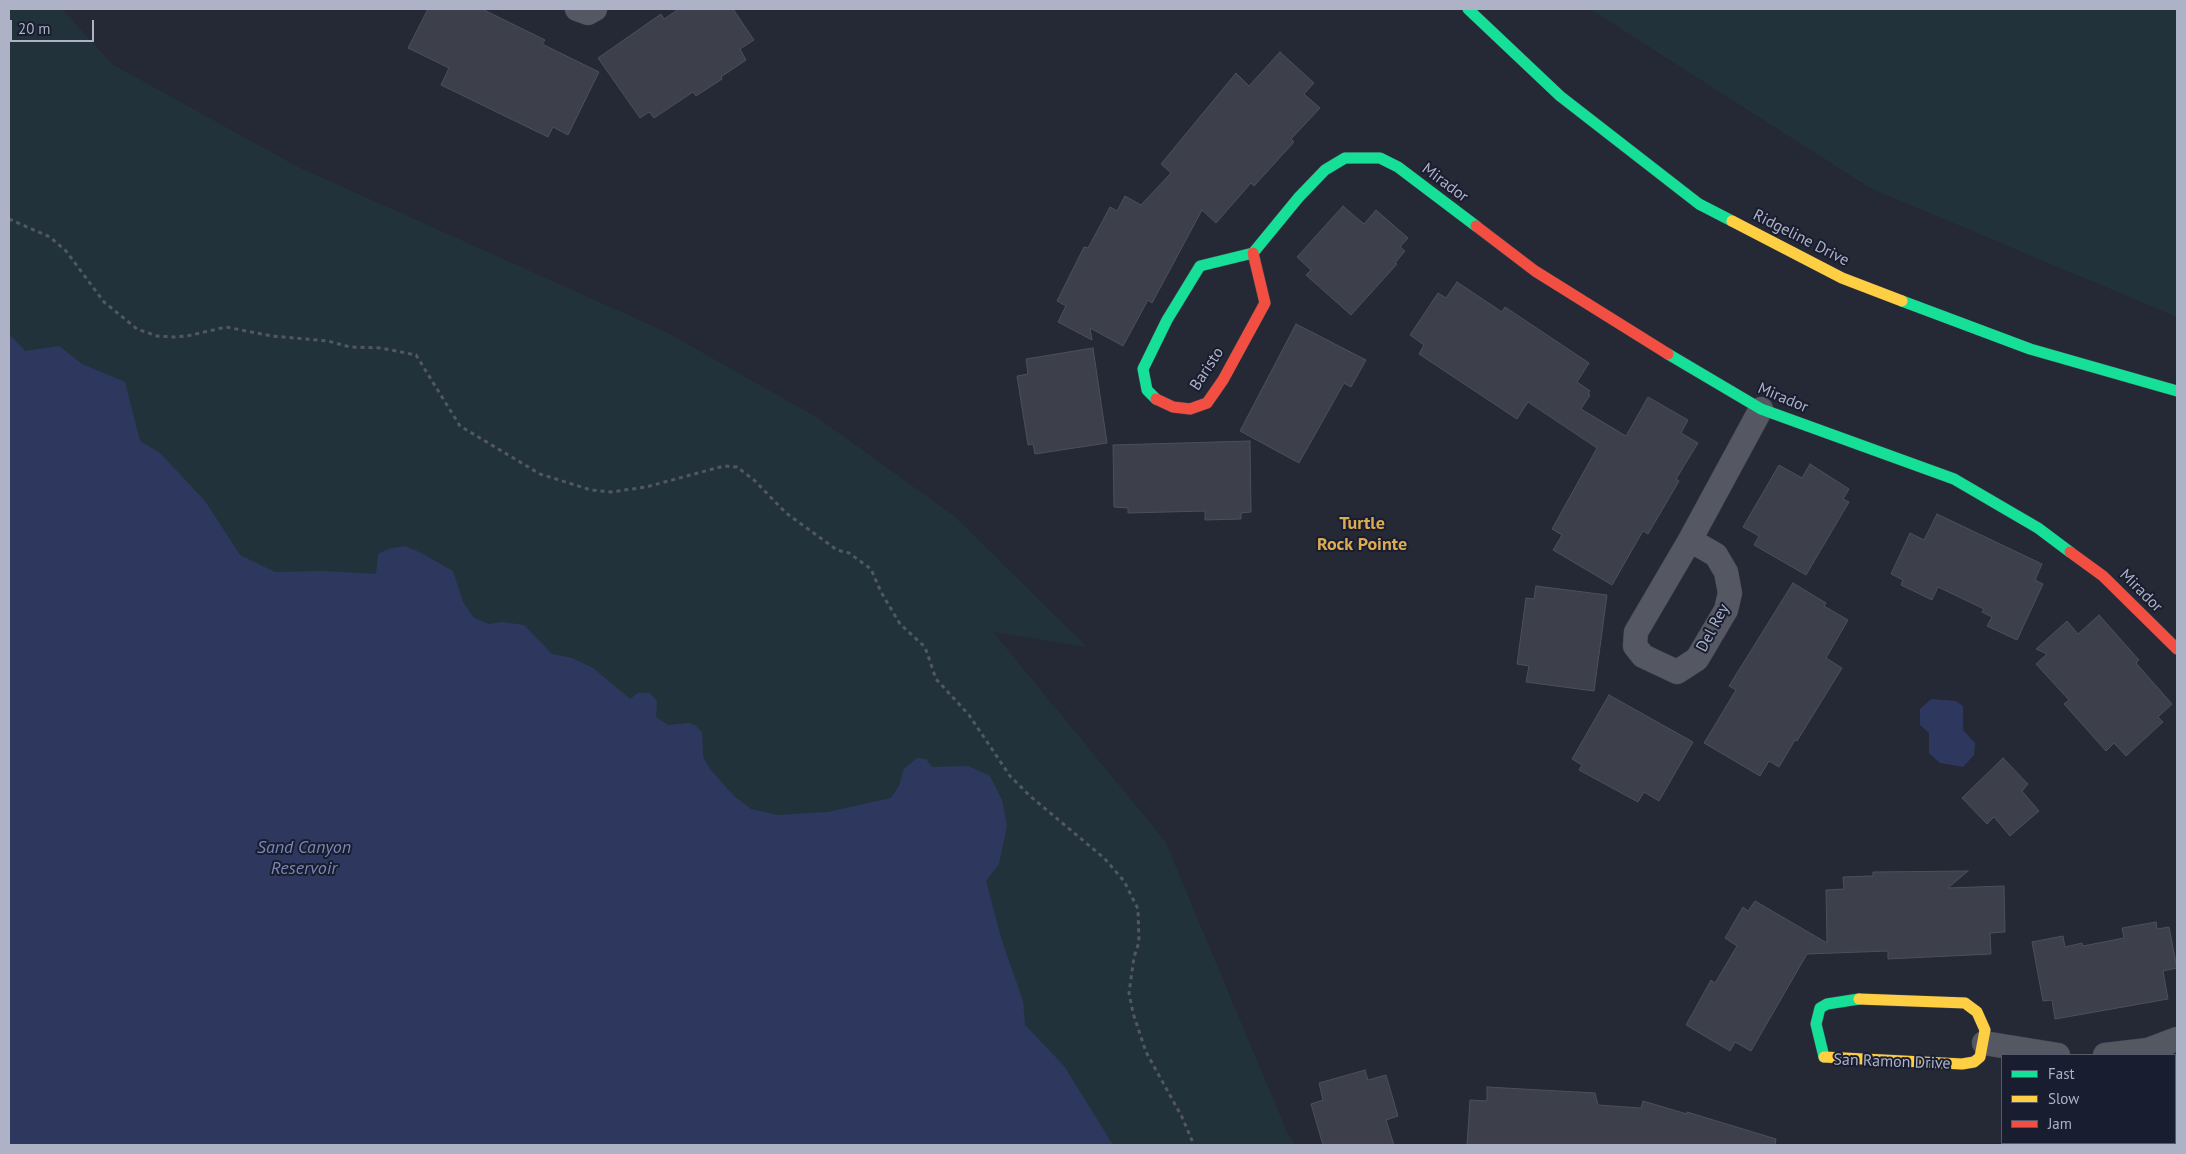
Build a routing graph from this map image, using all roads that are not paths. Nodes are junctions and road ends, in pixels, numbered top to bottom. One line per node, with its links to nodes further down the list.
1 (577, 9): 2 (street)
2 (595, 9)
3 (1468, 9): 5 (street, Ridgeline Drive)
4 (1253, 253): 4 (street, Baristo); 6 (street, Mirador)
5 (2177, 391)
6 (1761, 409): 7 (street, Del Rey); 8 (street, Mirador)
7 (1690, 540): 7 (street, Del Rey)
8 (2177, 649)
9 (2177, 1039): 12 (street)
10 (1984, 1043): 10 (street, San Ramon Drive); 11 (street)
11 (2052, 1054)
12 (2114, 1054)

